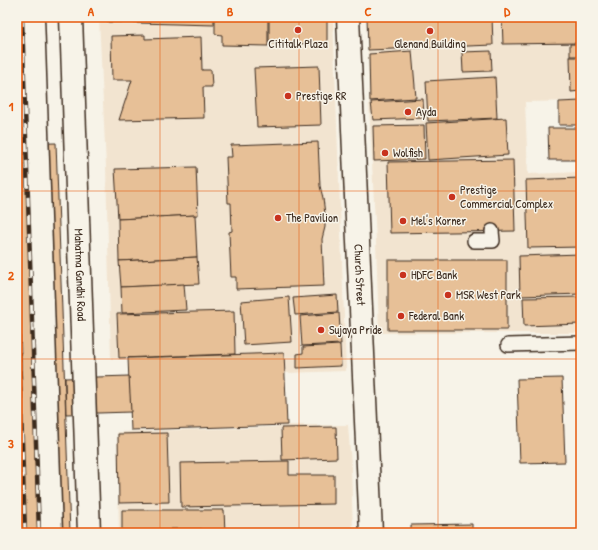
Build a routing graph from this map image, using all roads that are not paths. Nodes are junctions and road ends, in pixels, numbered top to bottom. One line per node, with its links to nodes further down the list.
1 (33, 17): 8 (main road)
2 (71, 17): 9 (main road, Mahatma Gandhi Road)
3 (348, 17): 10 (main road, Church Street)
4 (492, 231): 5 (lane)
5 (474, 241)
6 (581, 343): 7 (lane)
7 (508, 345)
8 (51, 533)
9 (89, 533)
10 (371, 533)

